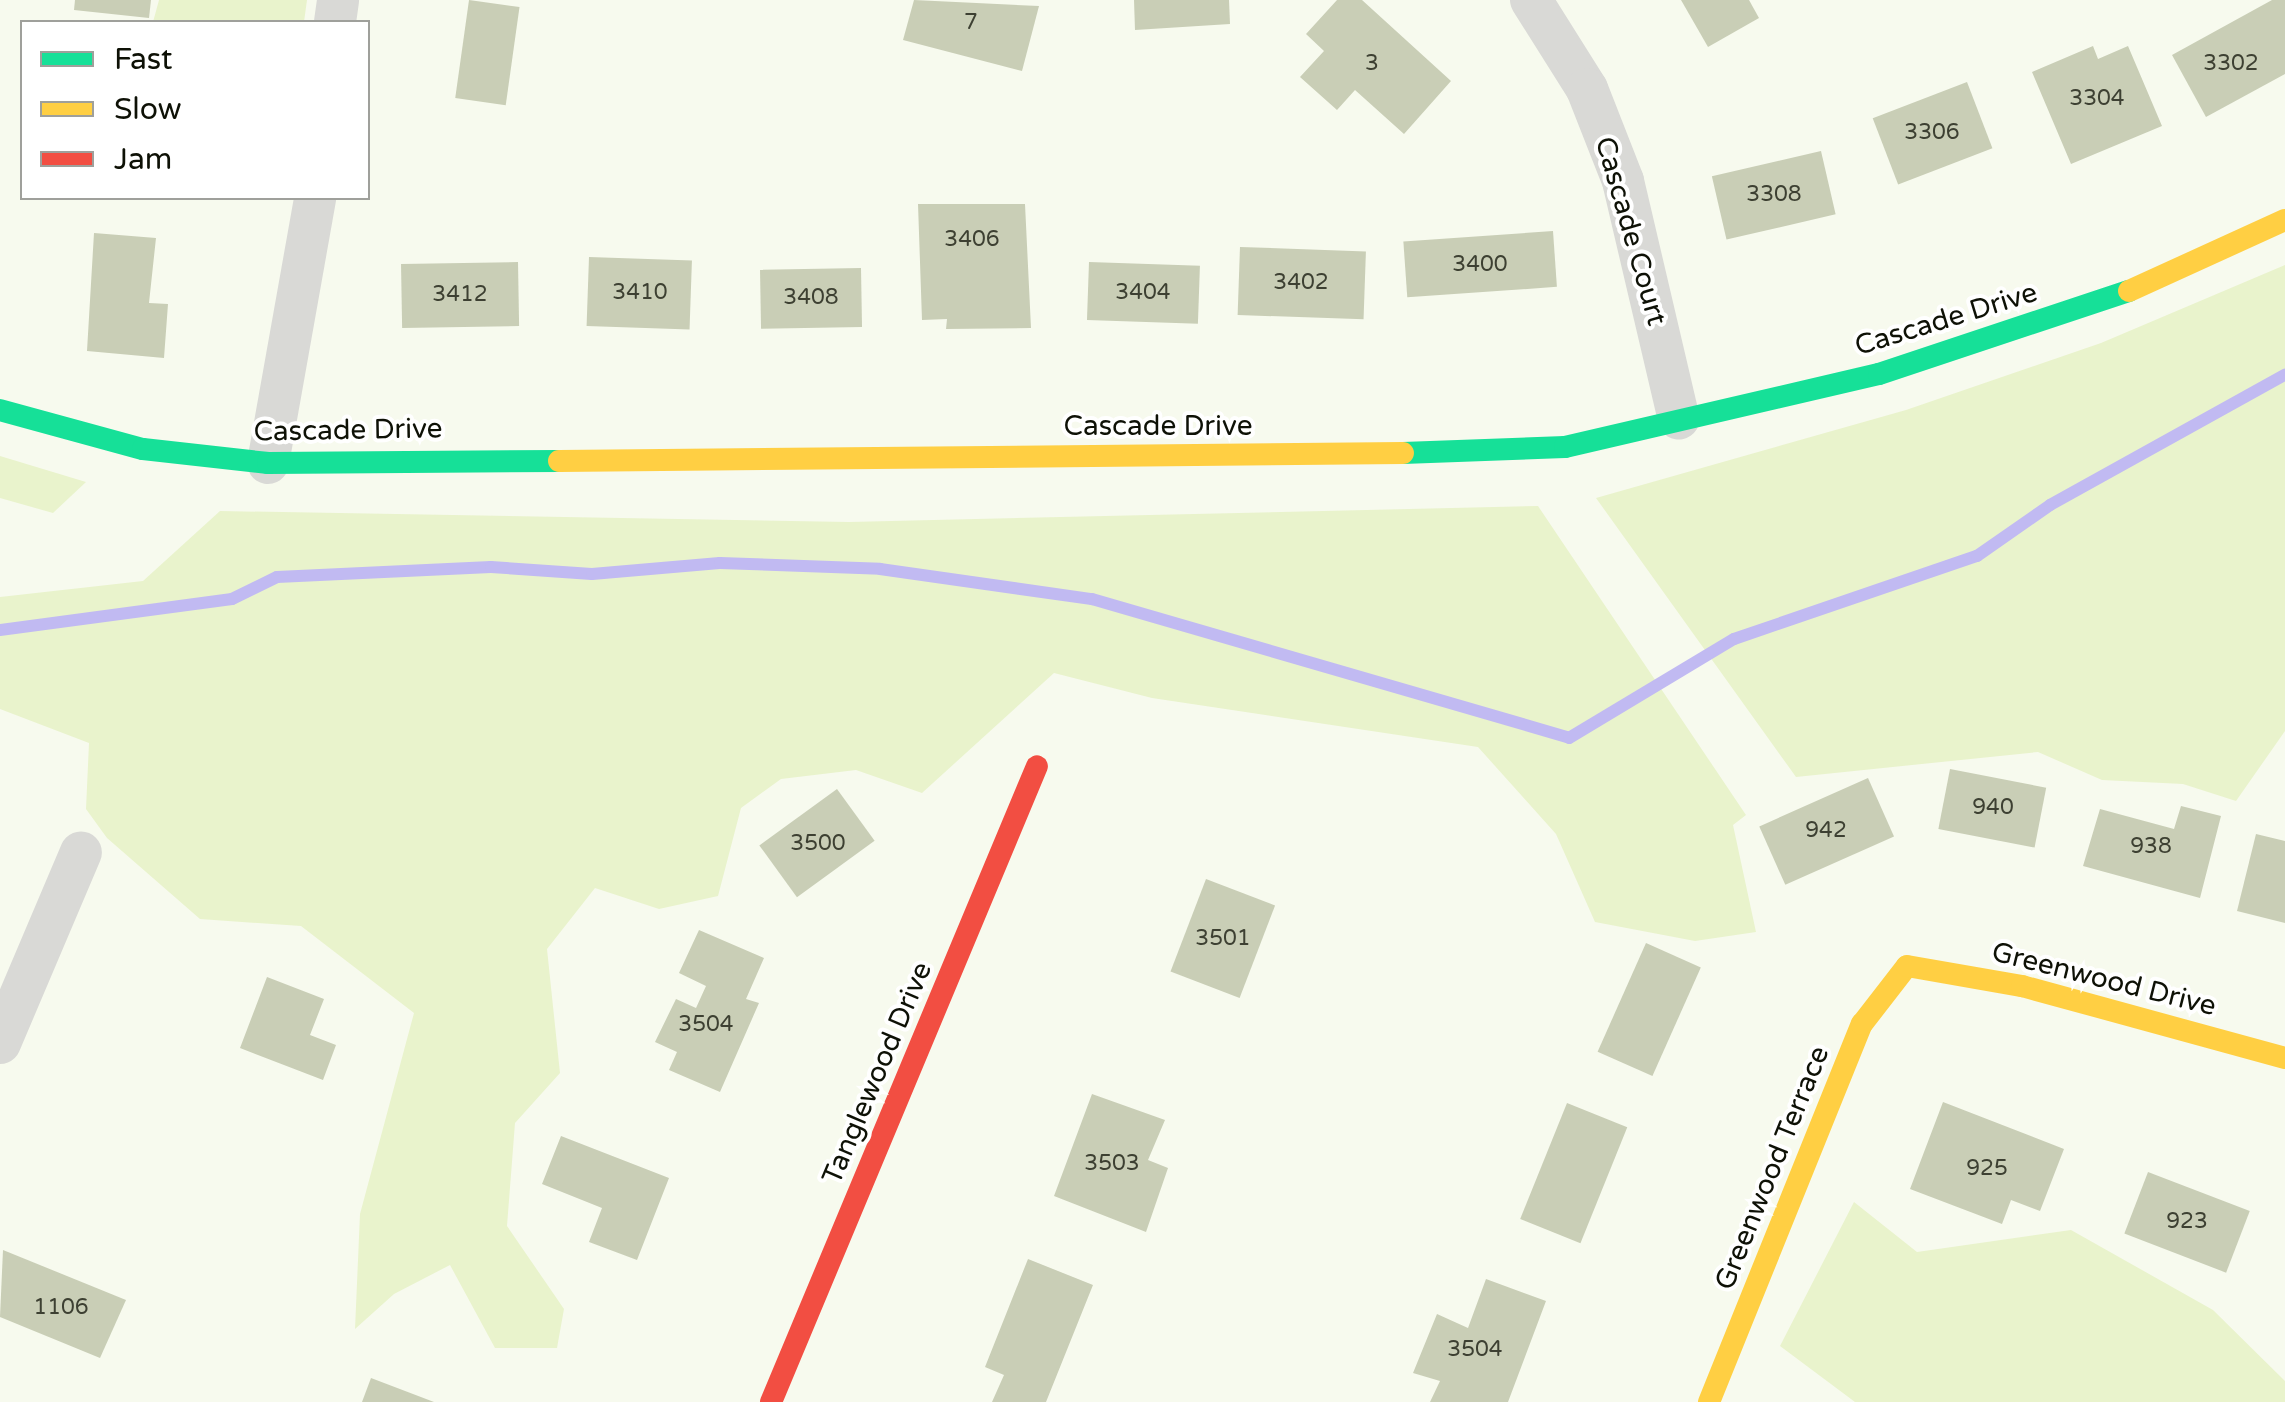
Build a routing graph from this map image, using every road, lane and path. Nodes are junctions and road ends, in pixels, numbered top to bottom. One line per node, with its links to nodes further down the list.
1 (1531, 0): 5 (street, Cascade Court)
2 (314, 200): 6 (street)
3 (2285, 220): 5 (street, Cascade Drive)
4 (0, 410): 6 (street, Cascade Drive)
5 (1679, 419): 6 (street, Cascade Drive)
6 (268, 463)
7 (1038, 766): 12 (street, Tanglewood Drive)
8 (82, 852): 10 (street)
9 (1907, 966): 11 (street, Greenwood Drive); 13 (street, Greenwood Terrace)
10 (0, 1043)
11 (2285, 1058)
12 (771, 1402)
13 (1708, 1402)

